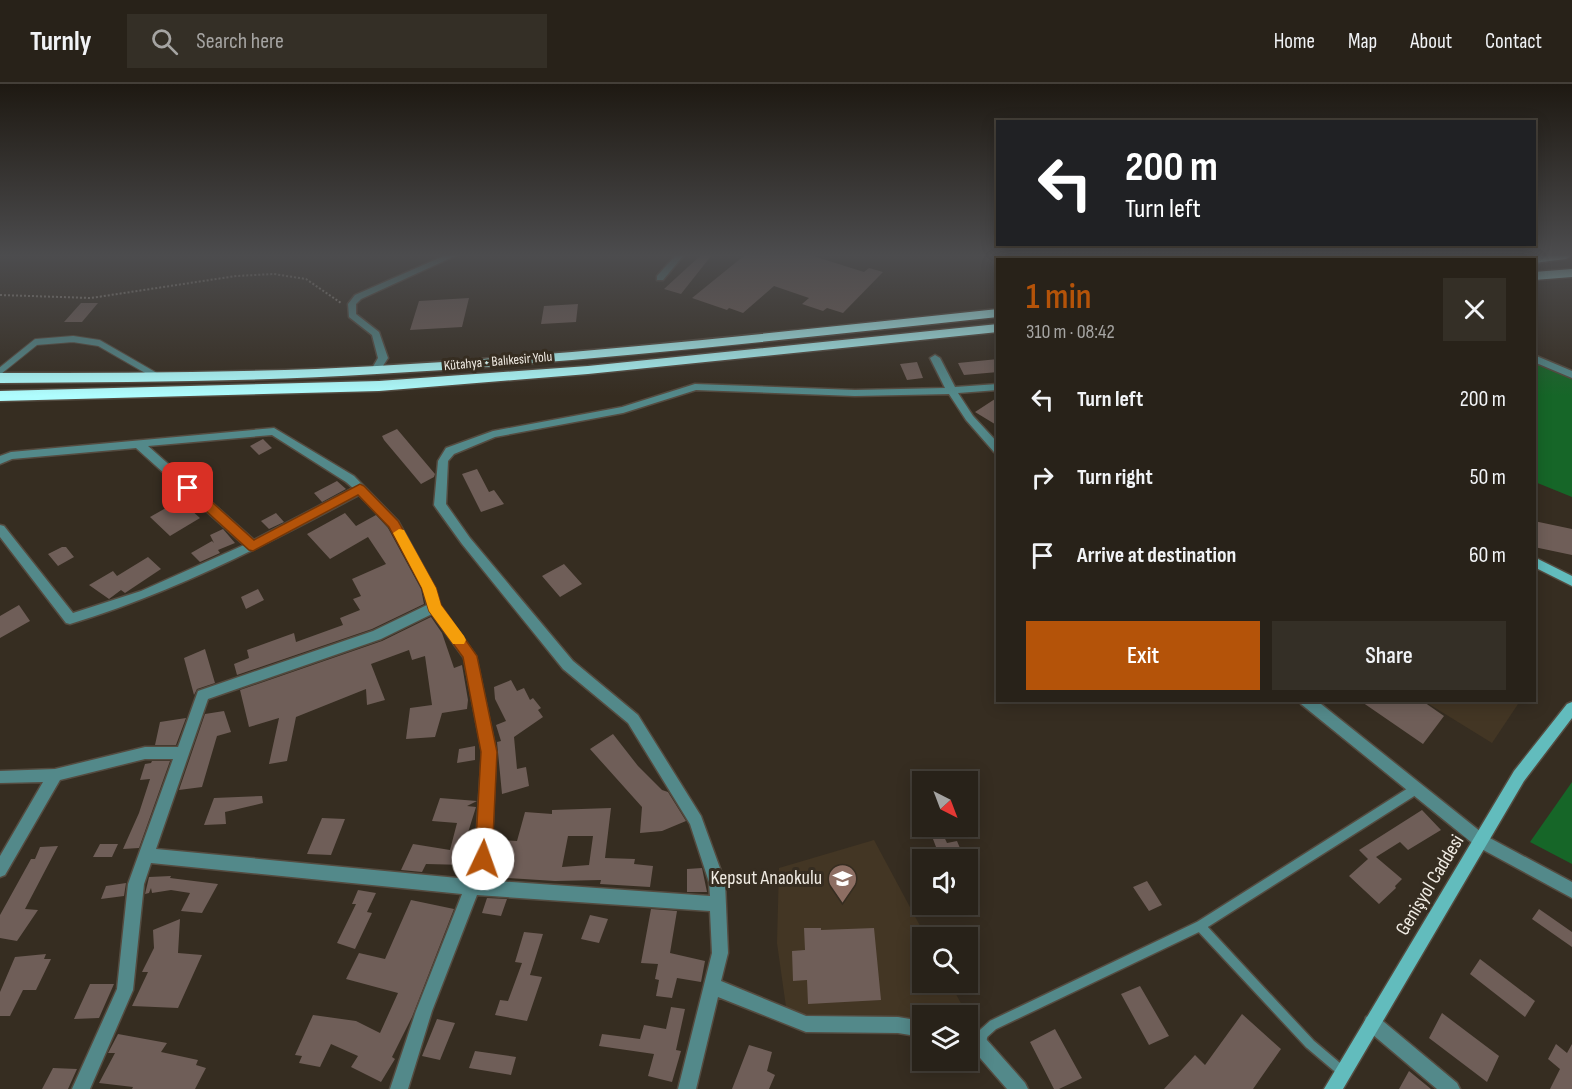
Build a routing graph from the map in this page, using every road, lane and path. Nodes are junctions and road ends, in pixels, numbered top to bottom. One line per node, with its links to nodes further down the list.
1 (342, 302): 2 (path)
2 (352, 304): 7 (street)
3 (996, 313): 7 (highway, Kütahya - Balıkesir Yolu)
4 (996, 328): 14 (highway, Kütahya - Balıkesir Yolu)
5 (935, 358): 13 (street)
6 (1536, 359): 9 (street)
7 (376, 370): 10 (highway, Kütahya - Balıkesir Yolu)
8 (0, 371): 10 (lane)
9 (1572, 375)
10 (158, 377): 11 (highway, Kütahya - Balıkesir Yolu)
11 (0, 378)
12 (996, 387): 13 (street)
13 (950, 391): 16 (street); 35 (street)
14 (0, 396)
15 (140, 445): 17 (street); 18 (street); 20 (street)
16 (996, 446)
17 (0, 460)
18 (360, 489): 20 (street); 23 (street)
19 (0, 529): 20 (street)
20 (253, 546)
21 (1536, 562): 22 (street)
22 (1572, 581)
23 (434, 607): 26 (street); 33 (street)
24 (1308, 702): 29 (street)
25 (1572, 708): 30 (street, Genişyol Caddesi)
26 (181, 753): 27 (street); 31 (street)
27 (55, 775): 28 (street); 32 (street)
28 (0, 777)
29 (1416, 789): 30 (street); 36 (lane)
30 (1481, 841): 34 (street); 38 (street, Genişyol Caddesi)
31 (146, 855): 33 (street); 43 (street)
32 (0, 870)
33 (472, 887): 35 (street); 44 (street)
34 (1572, 890)
35 (718, 904): 37 (street)
36 (1200, 926): 40 (lane); 42 (lane)
37 (712, 986): 39 (street); 45 (street)
38 (1372, 1023): 42 (street, Genişyol Caddesi); 48 (street)
39 (912, 1027)
40 (978, 1038)
41 (978, 1046): 46 (street)
42 (1343, 1072): 47 (street, Genişyol Caddesi)
43 (81, 1089)
44 (399, 1089)
45 (687, 1089)
46 (1020, 1089)
47 (1333, 1089)
48 (1451, 1089)

